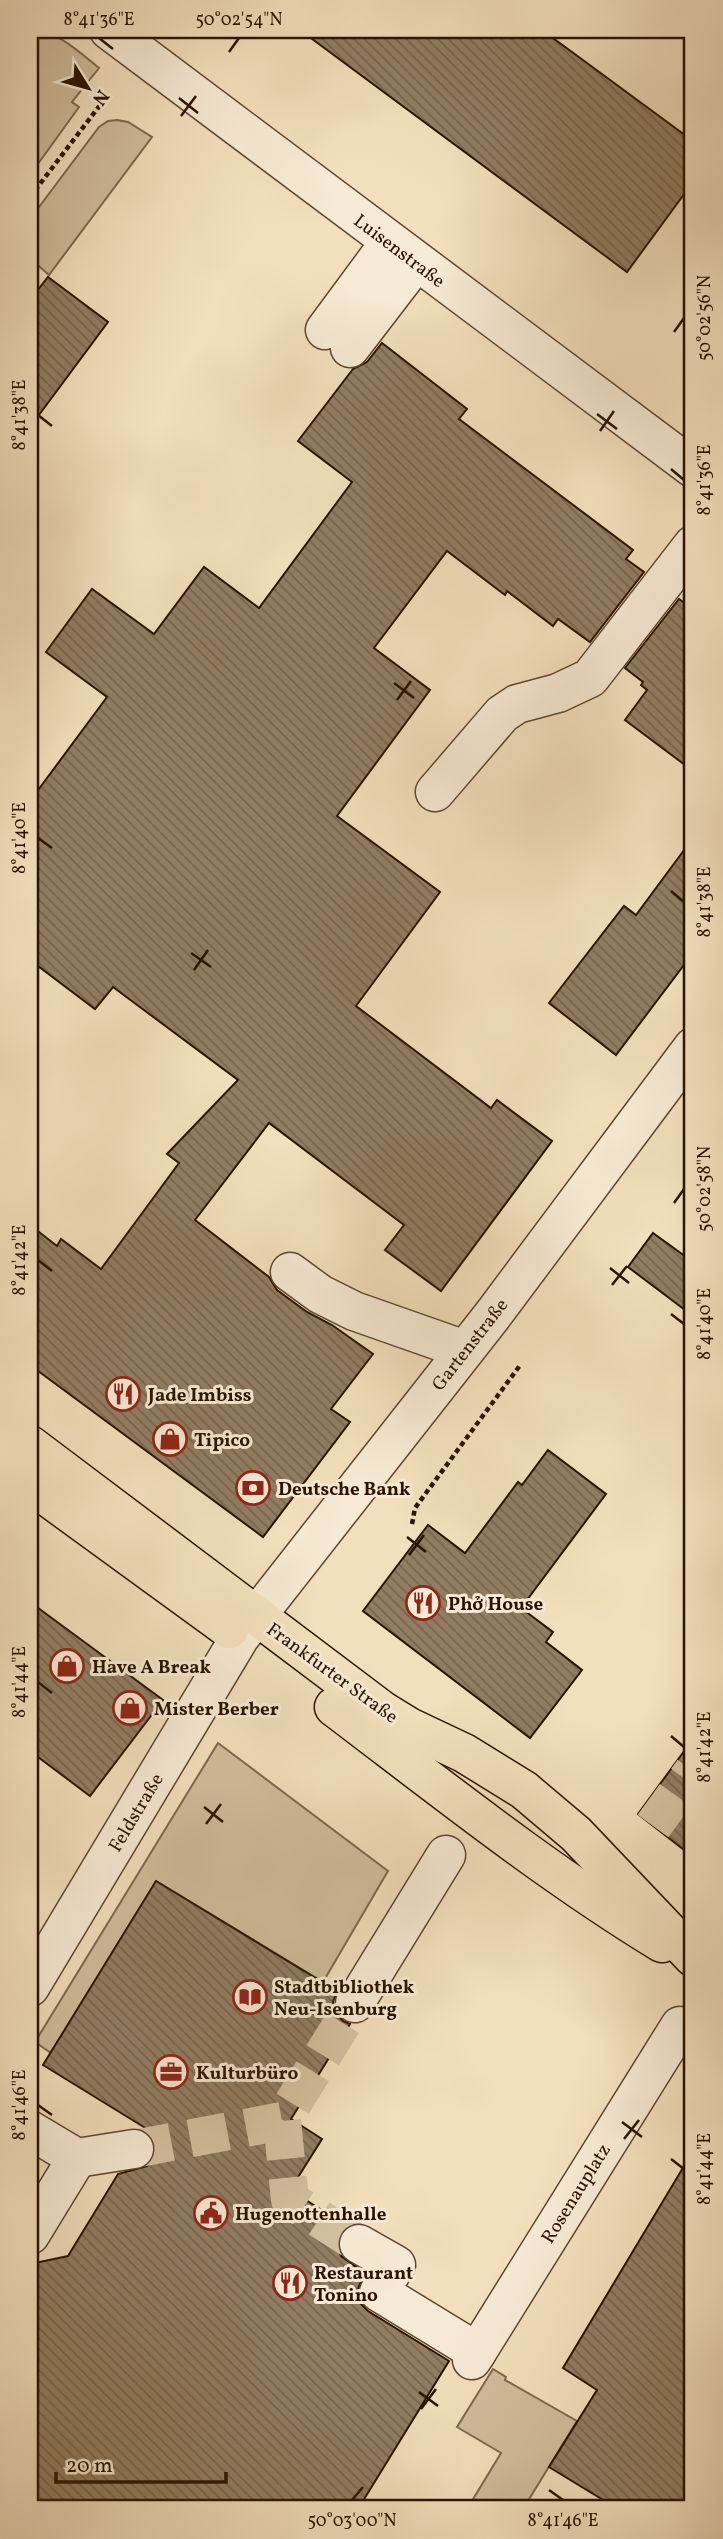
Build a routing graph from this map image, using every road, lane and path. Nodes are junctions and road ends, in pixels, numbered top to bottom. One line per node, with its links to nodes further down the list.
1 (109, 30): 4 (street, Luisenstraße)
2 (104, 100): 3 (path)
3 (30, 197)
4 (403, 252): 5 (street); 6 (street, Luisenstraße)
5 (338, 339)
6 (693, 468)
7 (693, 545): 8 (street)
8 (435, 792)
9 (693, 1047): 11 (street, Gartenstraße)
10 (290, 1272): 11 (street)
11 (465, 1350): 14 (street, Gartenstraße)
12 (30, 1445): 14 (main road, Frankfurter Straße)
13 (30, 1484): 14 (main road, Frankfurter Straße)
14 (248, 1626): 16 (main road, Frankfurter Straße); 16 (main road, Frankfurter Straße); 17 (street, Feldstraße)
15 (446, 1856): 18 (street)
16 (693, 1959)
17 (30, 1987)
18 (355, 2003)
19 (680, 2026): 24 (street, Rosenauplatz)
20 (30, 2130): 22 (street)
21 (134, 2149): 22 (street)
22 (77, 2158): 23 (street)
23 (30, 2235)
24 (359, 2244)

